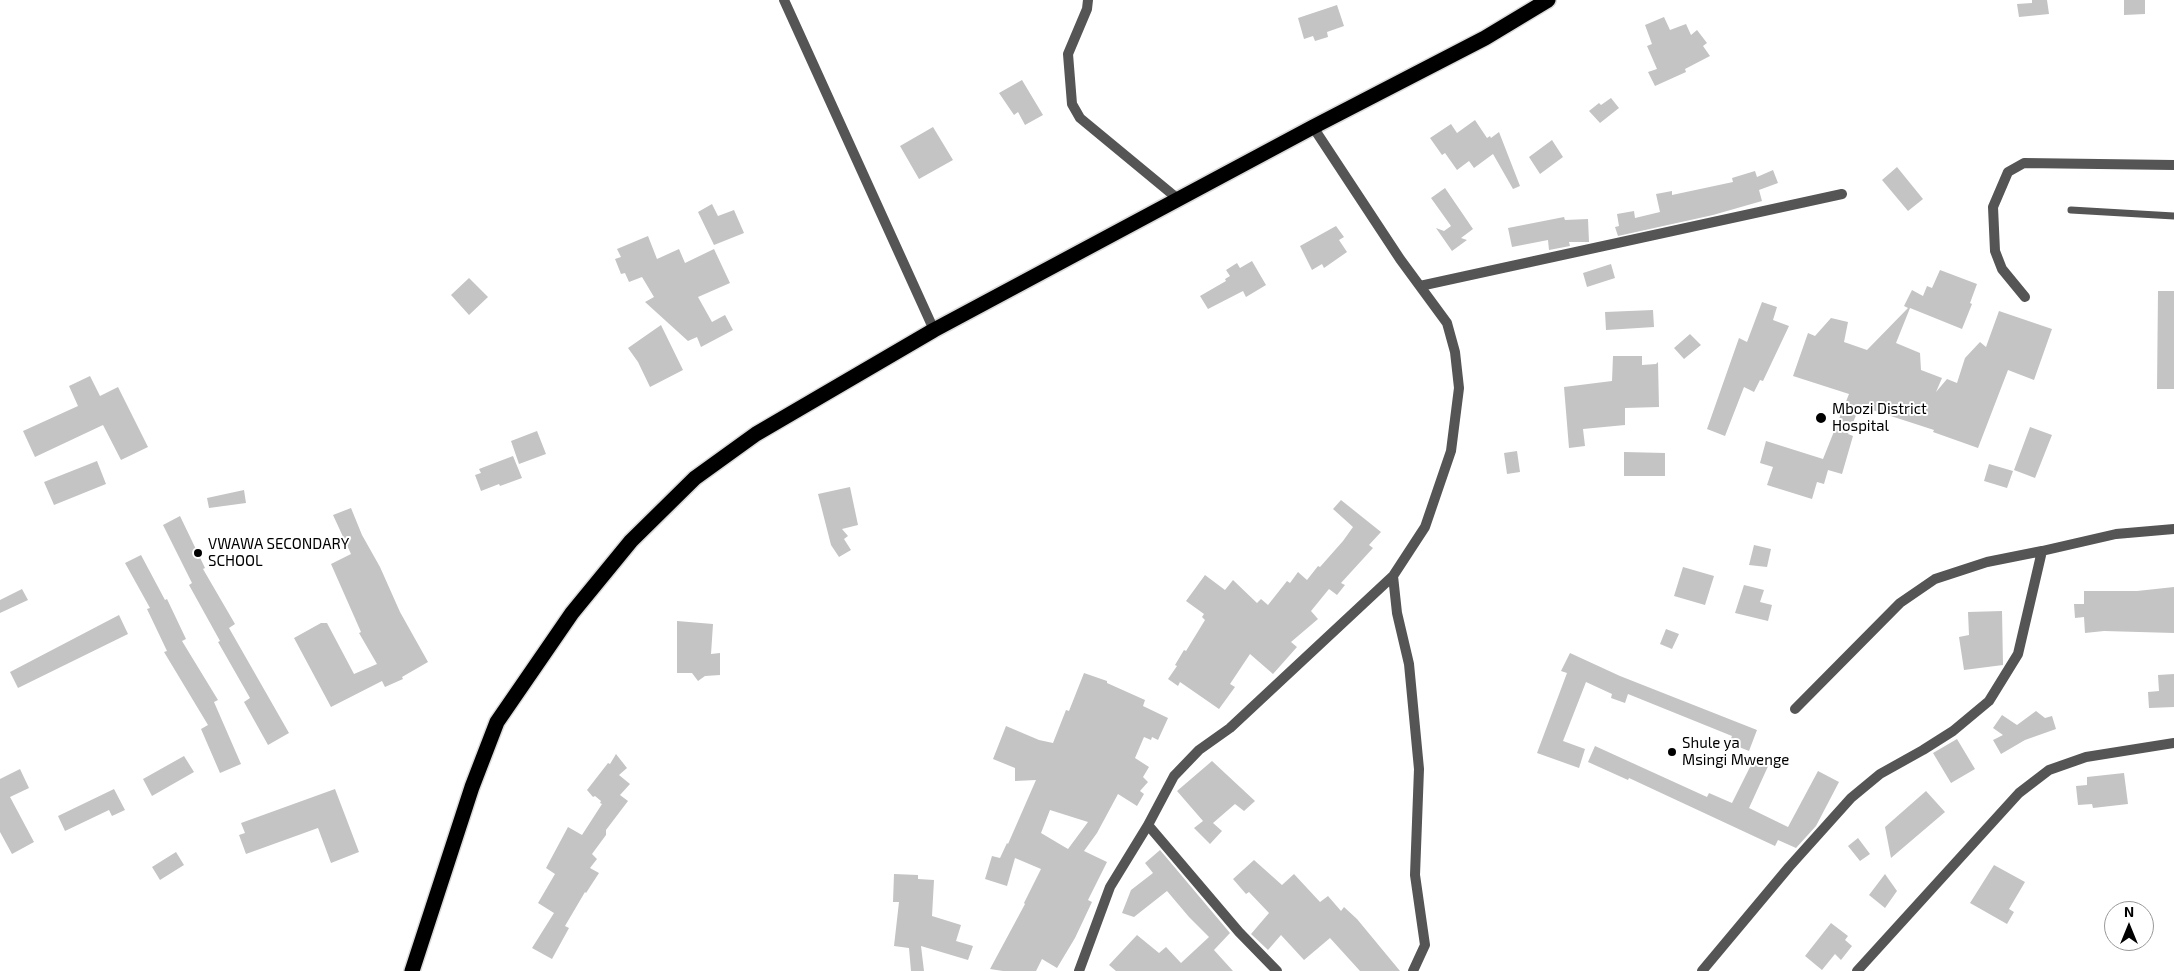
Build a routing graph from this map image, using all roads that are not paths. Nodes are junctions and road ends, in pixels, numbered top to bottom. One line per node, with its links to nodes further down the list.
1 (784, 0): 12 (street)
2 (1088, 0): 7 (street)
3 (1548, 0): 4 (highway)
4 (1313, 127): 7 (highway); 10 (street)
5 (2174, 165): 11 (street)
6 (1842, 194): 10 (street)
7 (1178, 199): 12 (highway)
8 (2071, 210): 9 (lane)
9 (2174, 216)
10 (1420, 286): 15 (street)
11 (2025, 297)
12 (934, 330): 19 (highway)
13 (2174, 529): 14 (street)
14 (2042, 551): 16 (street); 23 (street)
15 (1393, 576): 18 (street); 22 (street)
16 (1794, 709)
17 (2174, 743): 24 (street)
18 (1148, 825): 20 (street); 21 (street)
19 (412, 971)
20 (1079, 971)
21 (1277, 971)
22 (1413, 971)
23 (1702, 971)
24 (1857, 971)

